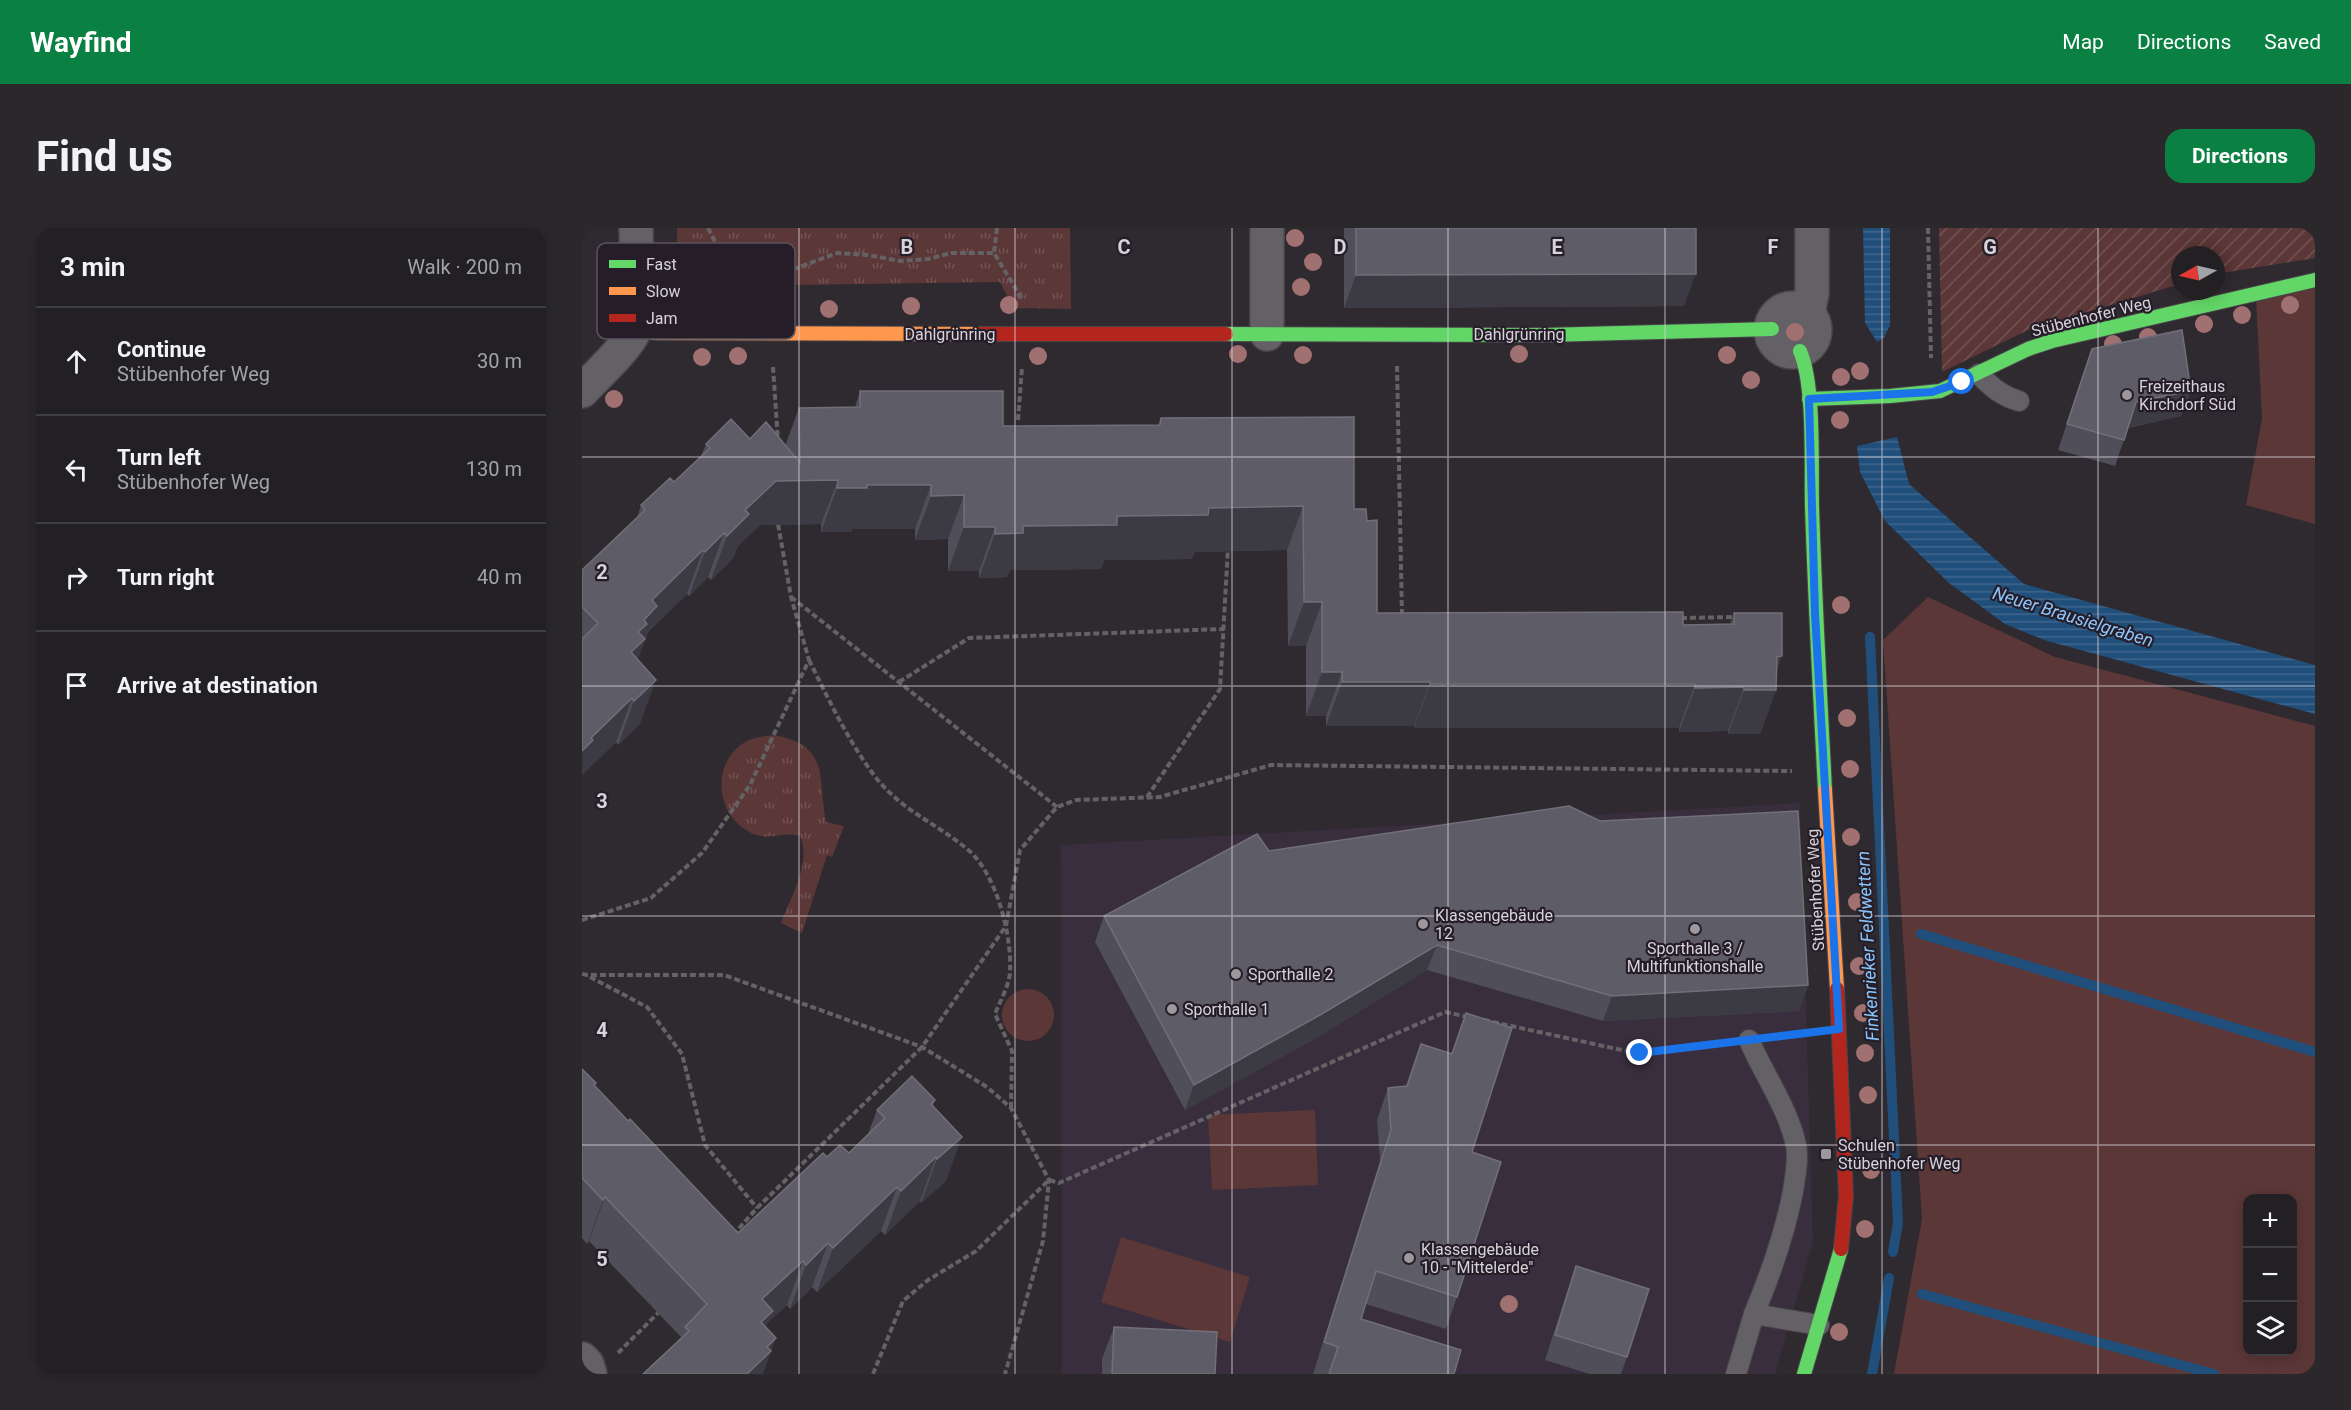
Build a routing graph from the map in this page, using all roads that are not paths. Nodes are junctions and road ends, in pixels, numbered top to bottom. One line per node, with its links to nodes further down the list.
1 (636, 228): 4 (street)
2 (1267, 228): 9 (street)
3 (1812, 228): 6 (street)
4 (636, 243)
5 (2315, 280): 12 (street, Stübenhofer Weg)
6 (1808, 313): 7 (street); 11 (street)
7 (1772, 329): 9 (street, Dahlgrünring); 11 (street)
8 (795, 333): 9 (street, Dahlgrünring)
9 (1267, 334)
10 (628, 339): 13 (street)
11 (1800, 351): 14 (street, Stübenhofer Weg)
12 (1978, 374): 14 (street, Stübenhofer Weg); 15 (lane)
13 (582, 391)
14 (1809, 399): 18 (street, Stübenhofer Weg)
15 (2019, 401)
16 (1749, 1040): 17 (lane)
17 (1754, 1314): 18 (lane); 19 (lane)
18 (1819, 1325): 20 (street, Stübenhofer Weg)
19 (1736, 1374)
20 (1804, 1374)

